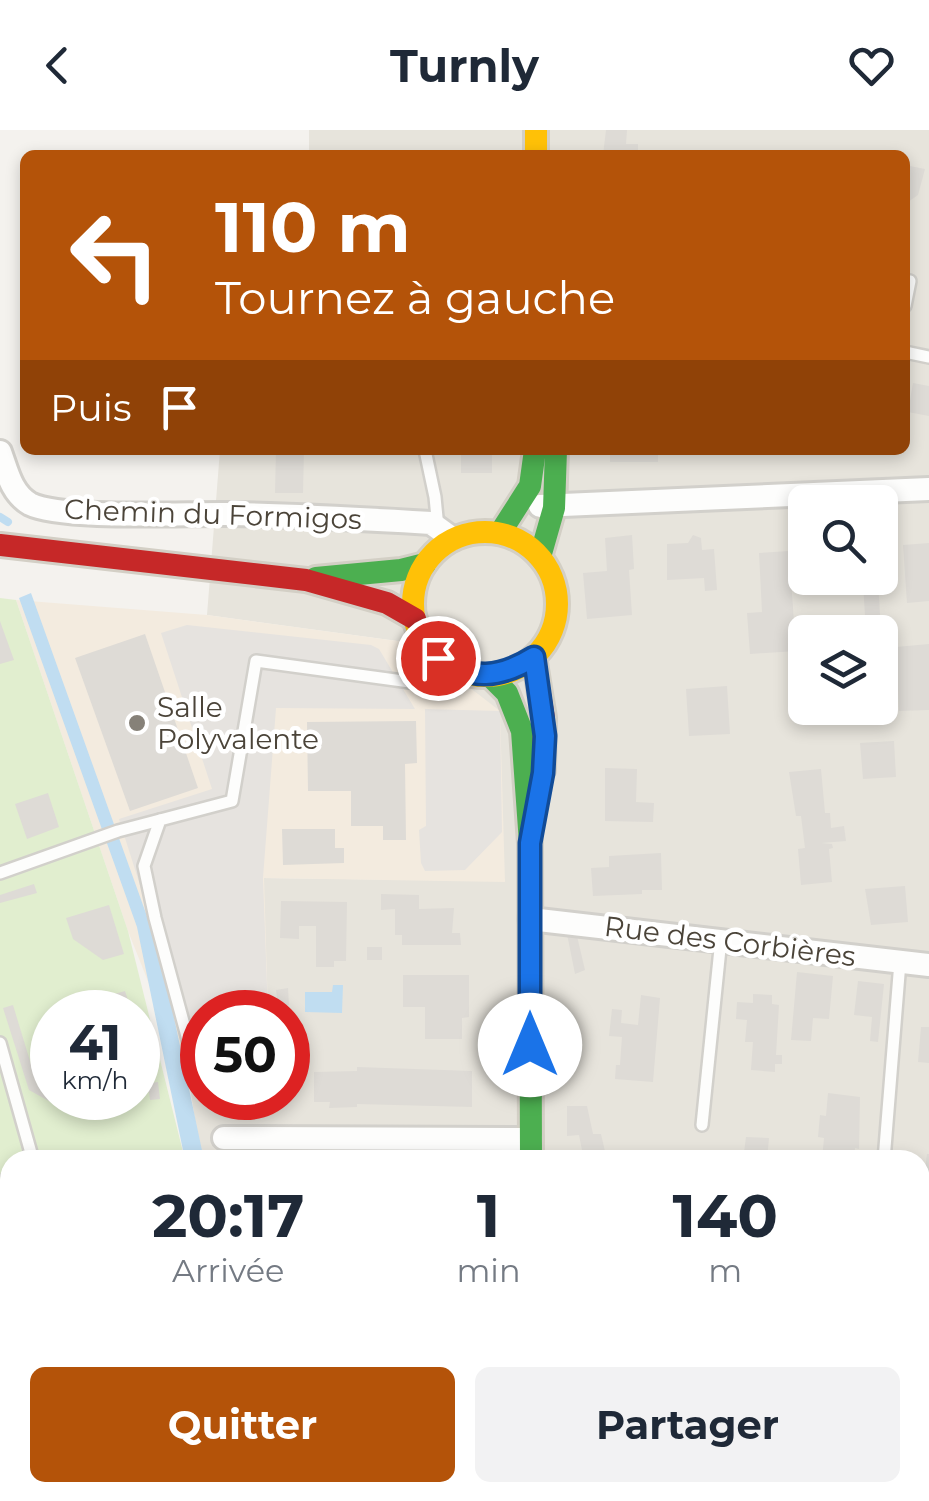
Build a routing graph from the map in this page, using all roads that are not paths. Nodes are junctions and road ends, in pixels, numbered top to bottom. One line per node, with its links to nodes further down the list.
1 (0, 452): 9 (street, Chemin du Formigos)
2 (425, 455): 9 (lane)
3 (534, 455): 6 (main road)
4 (556, 455): 7 (main road)
5 (929, 488): 7 (street)
6 (522, 504): 7 (street); 8 (main road)
7 (554, 508): 11 (main road)
8 (500, 533): 9 (main road); 11 (main road)
9 (446, 534): 12 (main road)
10 (0, 546): 13 (main road)
11 (540, 557): 15 (main road)
12 (426, 564): 13 (main road); 14 (main road)
13 (306, 580): 14 (main road)
14 (416, 619): 16 (main road)
15 (534, 657): 16 (main road); 19 (main road)
16 (490, 676): 19 (main road)
17 (410, 682): 18 (lane)
18 (160, 820): 20 (lane); 25 (lane)
19 (530, 843): 21 (main road)
20 (0, 873)
21 (530, 919): 22 (street, Rue des Corbières); 29 (main road)
22 (722, 939): 23 (street, Rue des Corbières); 27 (lane)
23 (900, 962): 24 (street, Rue des Corbières); 31 (lane)
24 (929, 965)
25 (180, 1010)
26 (0, 1043): 30 (lane)
27 (702, 1125)
28 (224, 1138): 29 (street)
29 (531, 1149)
30 (30, 1150)
31 (885, 1150)

